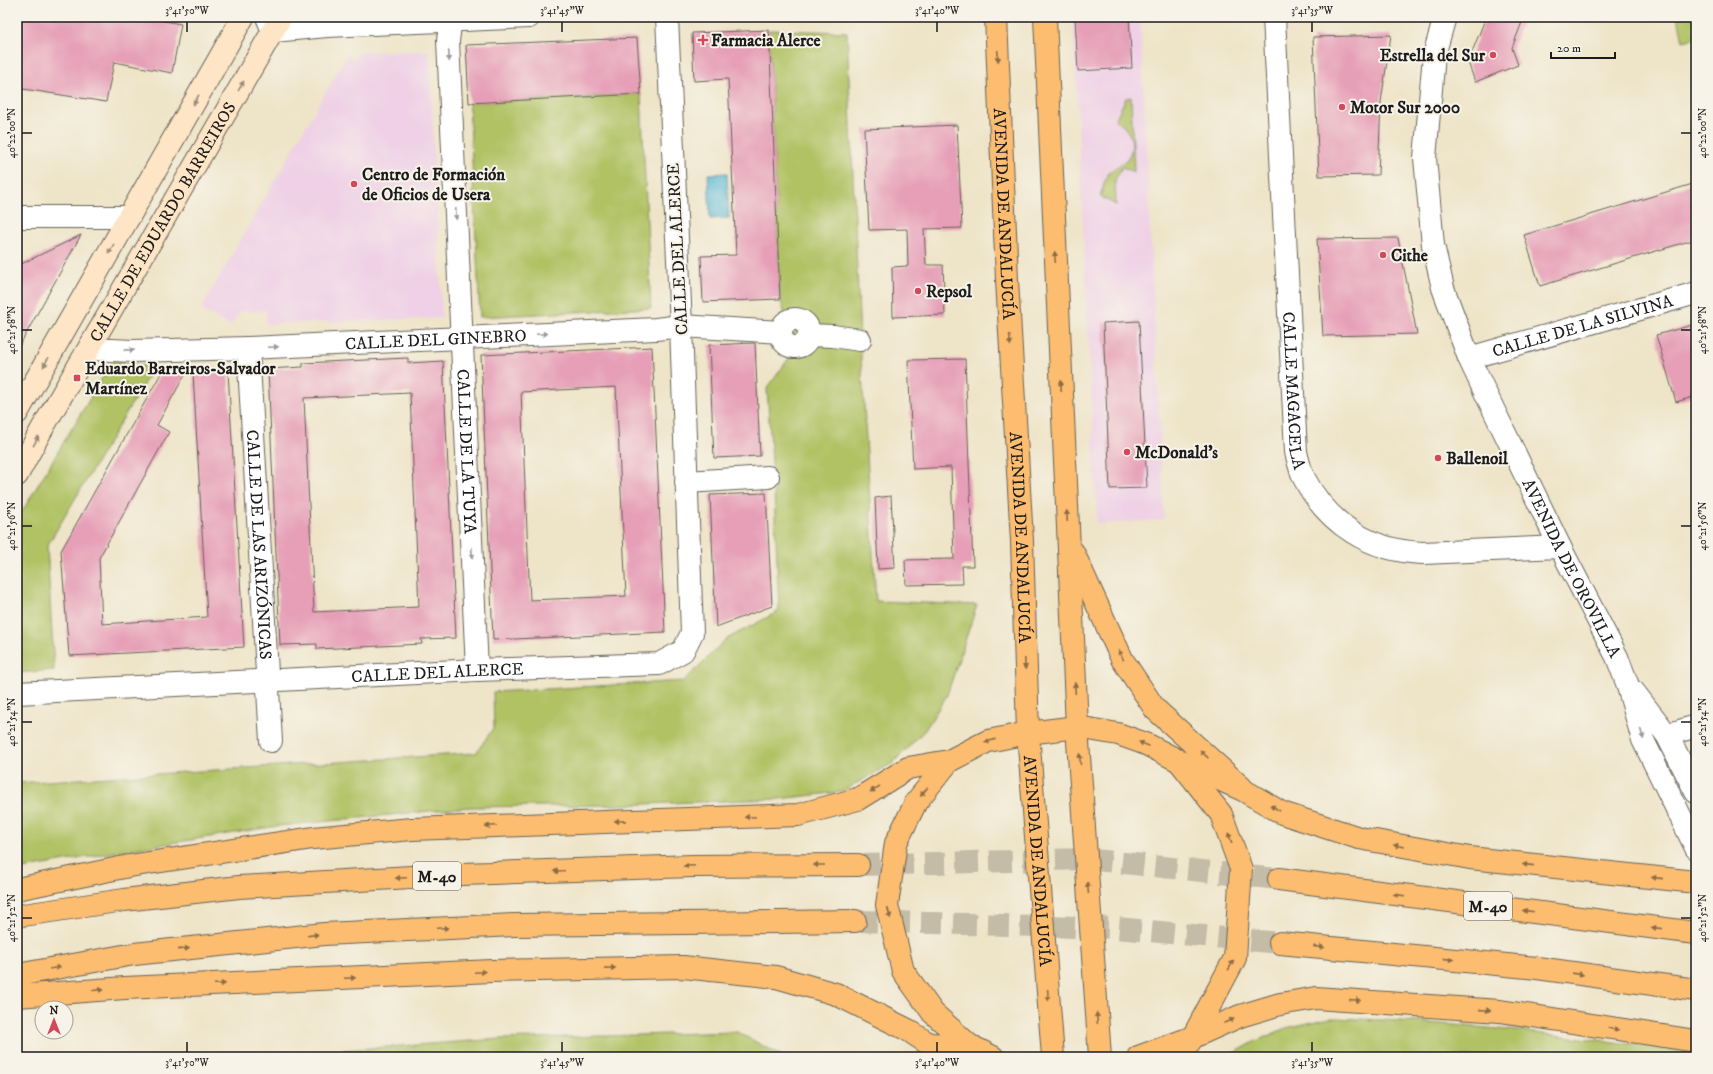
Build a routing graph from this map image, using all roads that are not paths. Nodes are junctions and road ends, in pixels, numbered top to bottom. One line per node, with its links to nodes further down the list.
1 (243, 17): 11 (street, CALLE DE EDUARDO BARREIROS, one-way to 11)
2 (530, 17): 8 (street)
3 (668, 17): 13 (street, CALLE DEL ALERCE)
4 (996, 17): 31 (main road, AVENIDA DE ANDALUCÍA, one-way to 31)
5 (1045, 17): 23 (main road, one-way to 5)
6 (1274, 17): 24 (street, CALLE MAGACELA)
7 (1445, 17): 18 (street, AVENIDA DE OROVILLA)
8 (451, 19): 9 (street); 14 (street, CALLE DE LA TUYA, one-way to 14)
9 (274, 22): 17 (street, CALLE DE EDUARDO BARREIROS, one-way to 9)
10 (17, 217): 11 (street)
11 (129, 217): 19 (street, CALLE DE EDUARDO BARREIROS, one-way to 19)
12 (1696, 293): 18 (street, CALLE DE LA SILVINA)
13 (681, 326): 14 (street, CALLE DEL GINEBRO, one-way to 13); 15 (street, CALLE DEL GINEBRO); 22 (street, CALLE DEL ALERCE)
14 (462, 338): 16 (street, CALLE DEL GINEBRO, one-way to 14); 25 (street, CALLE DE LA TUYA, one-way to 25)
15 (860, 340)
16 (248, 348): 17 (street, CALLE DEL GINEBRO, one-way to 16); 26 (street, CALLE DE LAS ARIZÓNICAS)
17 (90, 349): 20 (street, CALLE DE EDUARDO BARREIROS, one-way to 17)
18 (1469, 358): 24 (street, AVENIDA DE OROVILLA)
19 (17, 413)
20 (17, 475)
21 (768, 477): 22 (street)
22 (686, 482): 25 (street, CALLE DEL ALERCE)
23 (1068, 542): 30 (main road, one-way to 23); 36 (main road, one-way to 23)
24 (1560, 547): 27 (street, AVENIDA DE OROVILLA)
25 (477, 670): 26 (street, CALLE DEL ALERCE)
26 (268, 682): 28 (street, CALLE DEL ALERCE); 33 (street, CALLE DE LAS ARIZÓNICAS)
27 (1627, 683): 32 (street, AVENIDA DE OROVILLA); 38 (street, AVENIDA DE OROVILLA, one-way to 38)
28 (17, 693)
29 (1696, 726): 32 (street)
30 (1077, 727): 31 (main road); 35 (main road, one-way to 30); 56 (main road, one-way to 30)
31 (1028, 733): 34 (main road, one-way to 34); 55 (main road, AVENIDA DE ANDALUCÍA, one-way to 55)
32 (1667, 735): 37 (street, AVENIDA DE OROVILLA)
33 (271, 741)
34 (949, 761): 42 (main road, one-way to 42); 52 (main road, one-way to 52)
35 (1179, 761): 36 (main road); 50 (main road, one-way to 35)
36 (1243, 790): 41 (main road, one-way to 36)
37 (1696, 792)
38 (1696, 848)
39 (858, 865): 43 (main road, M-40, one-way to 43)
40 (1279, 879): 45 (main road, M-40, one-way to 40)
41 (1696, 882)
42 (17, 890)
43 (17, 916)
44 (855, 921): 47 (main road, one-way to 44)
45 (1696, 933)
46 (1280, 943): 48 (main road, one-way to 48)
47 (17, 975)
48 (1696, 990)
49 (17, 996): 53 (main road, one-way to 53)
50 (1193, 1037): 51 (main road, one-way to 51); 57 (main road); 58 (main road)
51 (1696, 1041)
52 (969, 1045): 53 (main road); 54 (main road)
53 (935, 1050)
54 (993, 1057)
55 (1053, 1057)
56 (1100, 1057)
57 (1138, 1057)
58 (1180, 1057)

